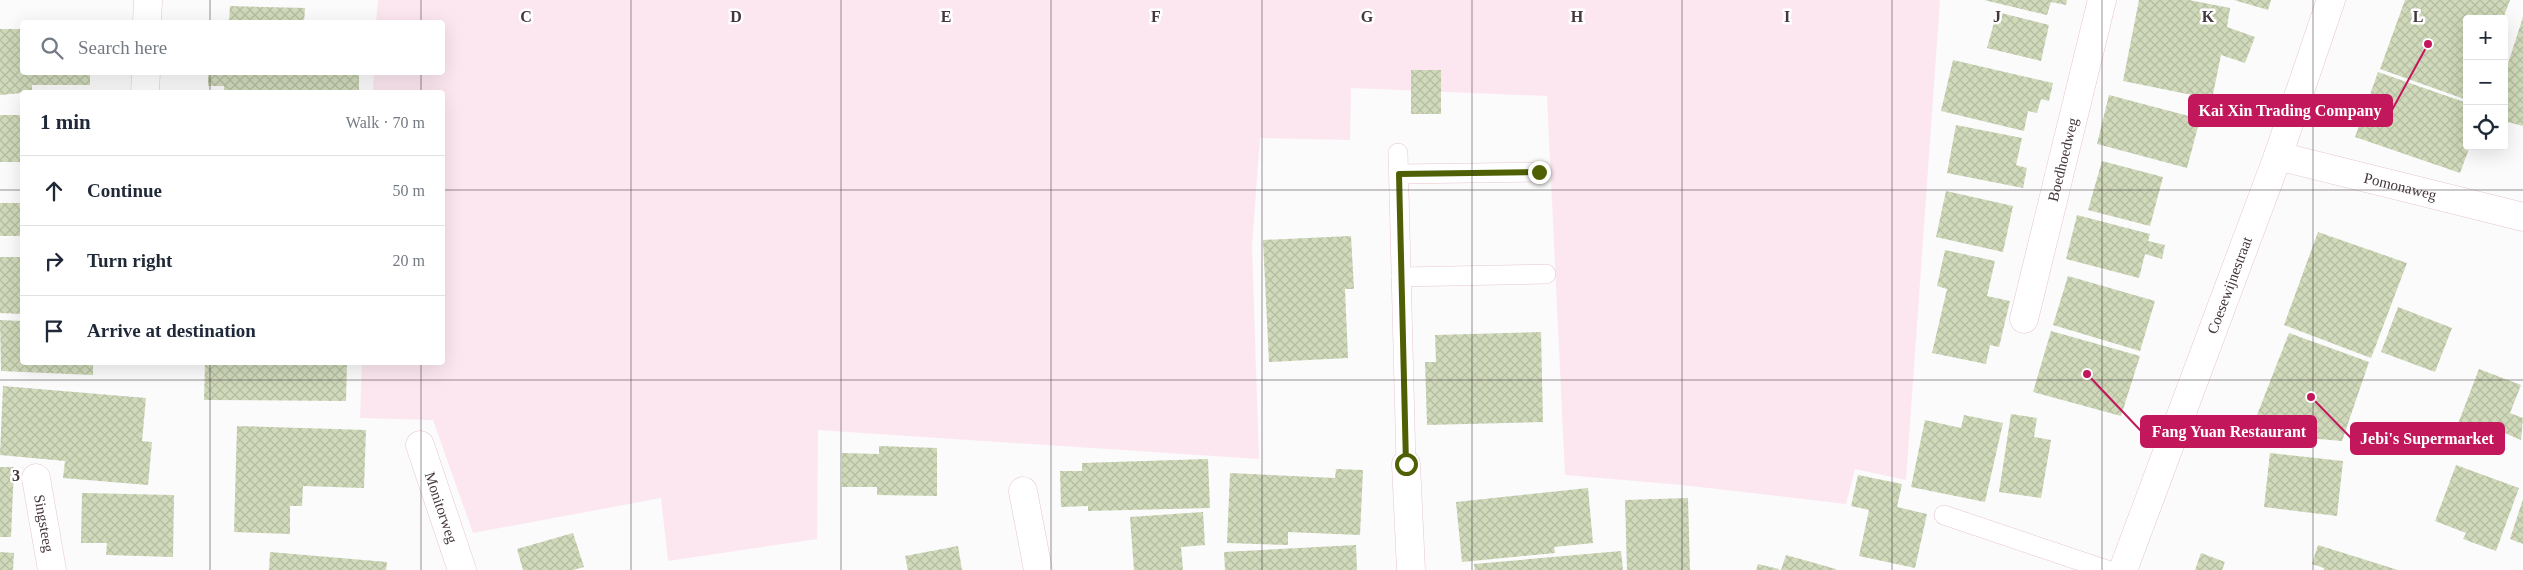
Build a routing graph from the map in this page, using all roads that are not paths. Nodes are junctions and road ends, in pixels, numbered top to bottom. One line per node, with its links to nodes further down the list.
1 (148, 0): 4 (street)
2 (2102, 0): 14 (street, Boedhoedweg)
3 (2330, 0): 8 (street, Coesewijnestraat)
4 (147, 20)
5 (146, 75): 6 (street)
6 (146, 90)
7 (1398, 153): 10 (lane)
8 (2278, 156): 11 (street, Pomonaweg); 25 (street, Coesewijnestraat)
9 (1539, 172): 10 (lane)
10 (1399, 174): 13 (lane)
11 (2523, 217)
12 (1546, 274): 13 (lane)
13 (1401, 277): 16 (lane)
14 (2024, 319)
15 (420, 445): 21 (street, Monitorweg)
16 (1406, 464): 23 (street)
17 (36, 478): 20 (street, Singsteeg)
18 (1023, 491): 22 (street)
19 (1944, 515): 24 (lane)
20 (52, 570)
21 (462, 570)
22 (1038, 570)
23 (1411, 570)
24 (2107, 570)
25 (2123, 570)

